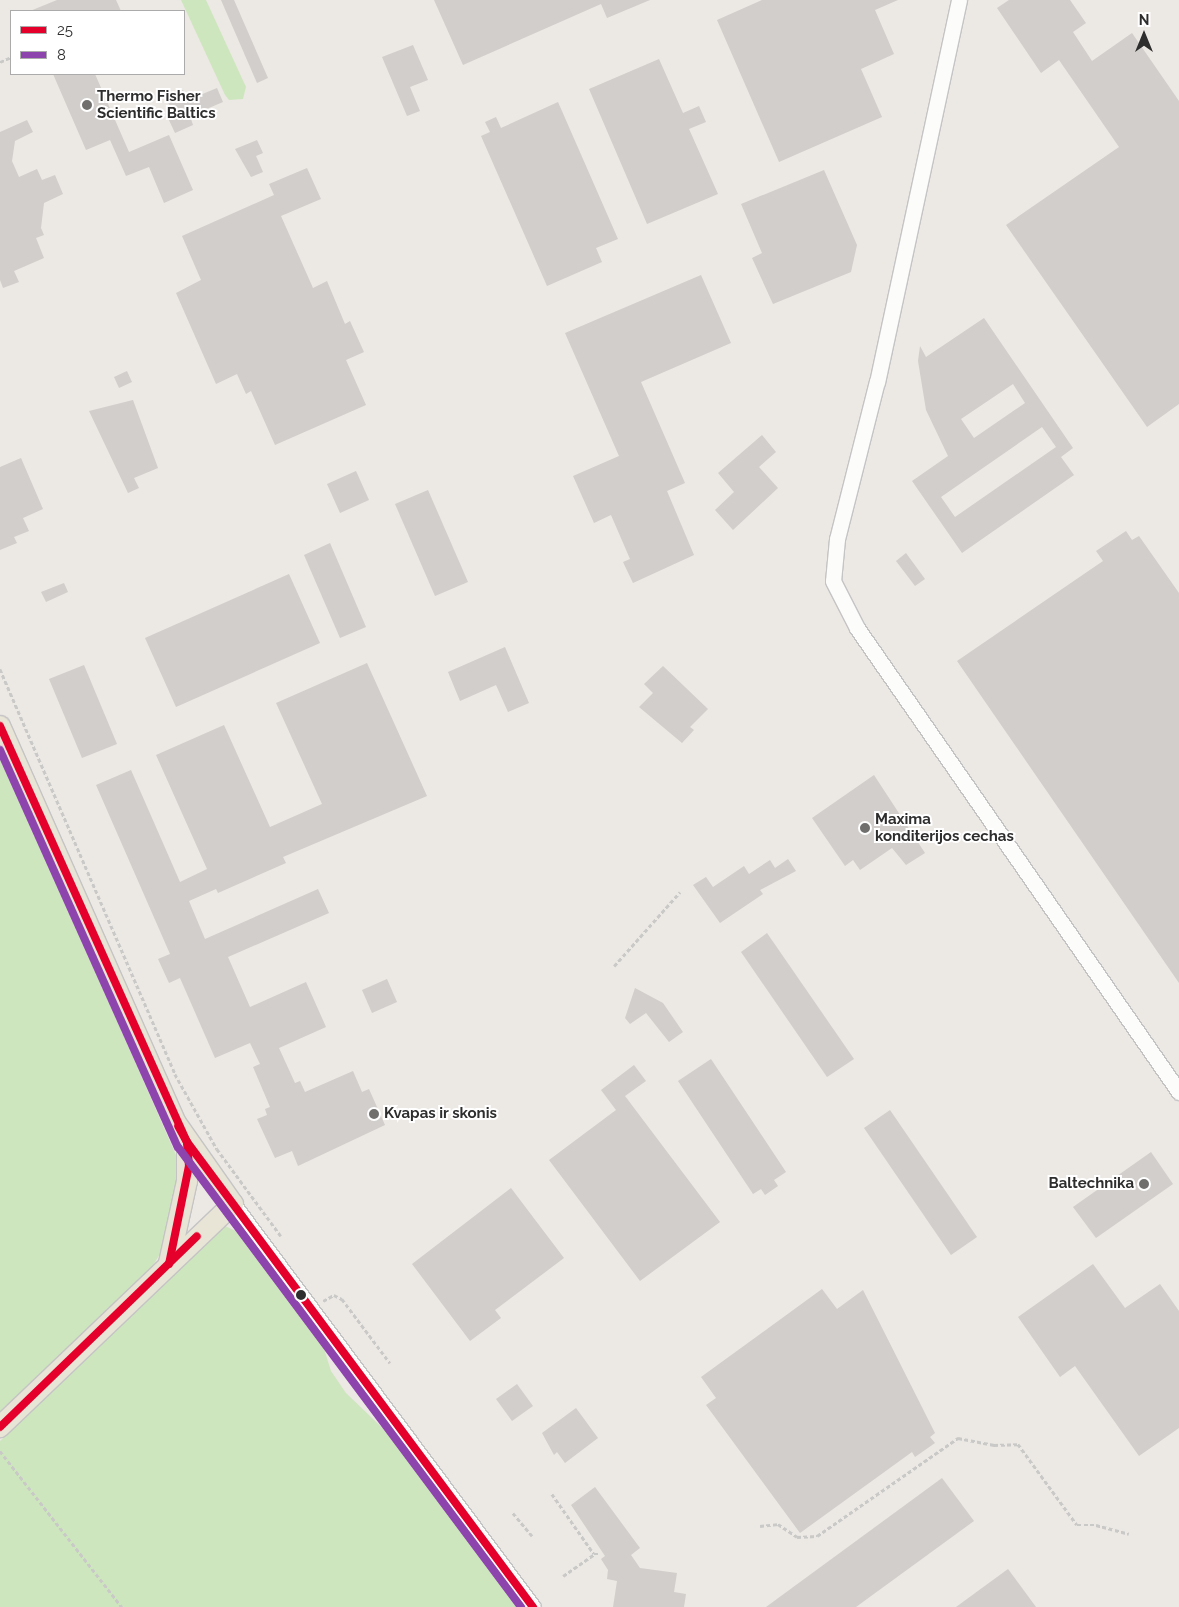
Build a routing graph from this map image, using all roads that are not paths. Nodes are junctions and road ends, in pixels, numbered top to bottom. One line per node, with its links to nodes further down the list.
1 (959, 0): 3 (street)
2 (0, 726): 4 (main road)
3 (1179, 1092)
4 (186, 1142): 5 (main road); 6 (main road)
5 (234, 1204): 6 (main road); 8 (street)
6 (169, 1264): 7 (main road)
7 (0, 1428)
8 (533, 1607)

